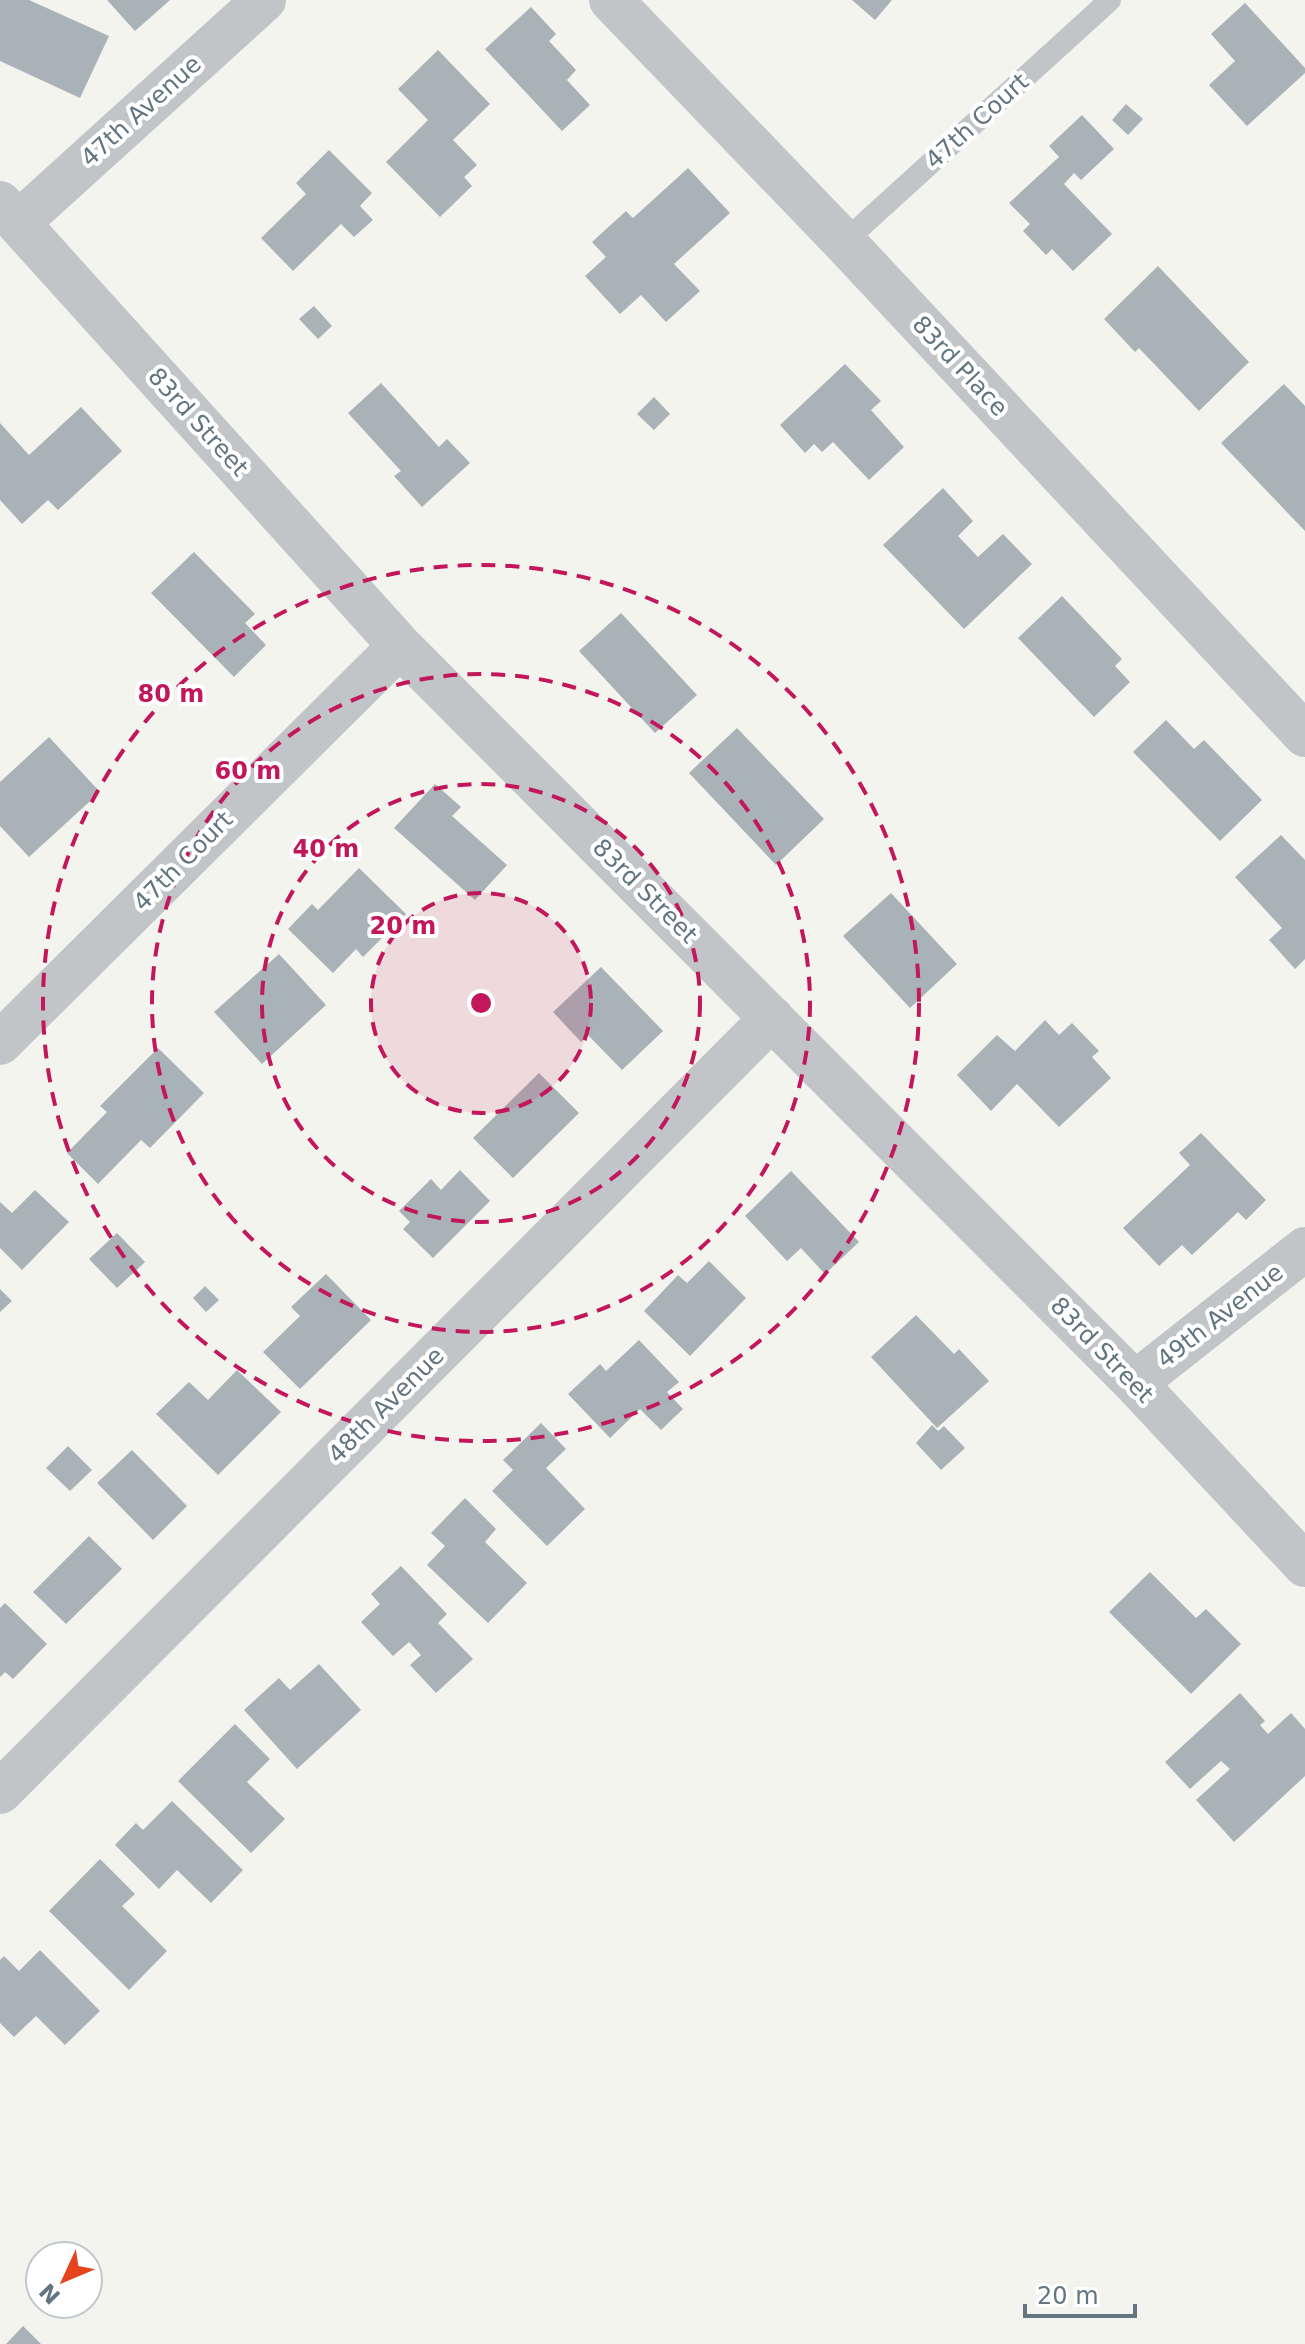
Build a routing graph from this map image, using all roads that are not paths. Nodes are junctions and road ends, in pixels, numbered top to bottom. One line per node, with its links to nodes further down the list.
1 (264, 0): 4 (street, 47th Avenue)
2 (611, 0): 5 (street, 83rd Place)
3 (1110, 0): 5 (lane, 47th Court)
4 (9, 213): 6 (street, 83rd Street)
5 (844, 242): 7 (street, 83rd Place)
6 (400, 646): 8 (street, 83rd Street); 9 (street, 47th Court)
7 (1305, 735)
8 (772, 1018): 11 (street, 83rd Street); 13 (street, 48th Avenue)
9 (0, 1043)
10 (1305, 1249): 11 (street, 49th Avenue)
11 (1135, 1383): 12 (street, 83rd Street)
12 (1305, 1565)
13 (0, 1792)

